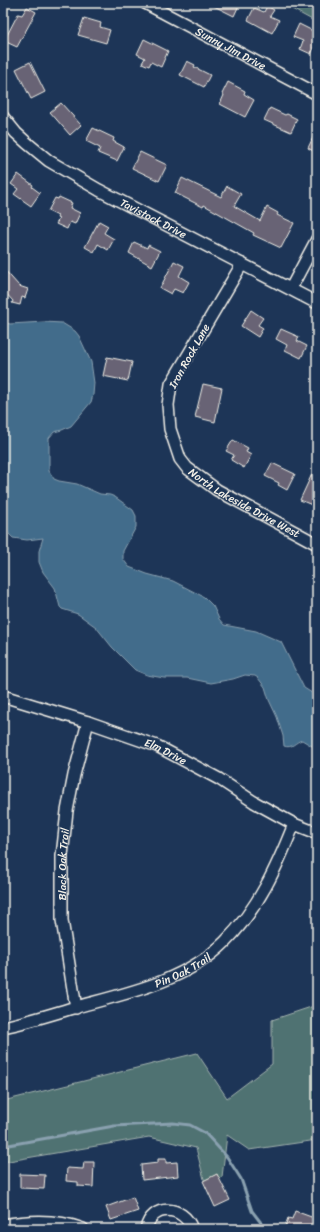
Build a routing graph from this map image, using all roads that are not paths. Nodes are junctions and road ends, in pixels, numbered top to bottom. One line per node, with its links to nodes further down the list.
1 (145, 3): 2 (street, Sunny Jim Drive)
2 (317, 94)
3 (3, 117): 5 (street, Tavistock Drive)
4 (317, 239): 6 (street)
5 (242, 264): 6 (street, Tavistock Drive); 8 (street, Iron Rock Lane)
6 (291, 288): 7 (street, Tavistock Drive)
7 (317, 303)
8 (178, 455): 9 (street, North Lakeside Drive West)
9 (317, 544)
10 (3, 696): 11 (street, Elm Drive)
11 (88, 722): 12 (street, Elm Drive); 14 (street, Black Oak Trail)
12 (294, 824): 13 (street, Elm Drive); 14 (street, Pin Oak Trail)
13 (317, 834)
14 (76, 1008): 15 (street, Pin Oak Trail)
15 (3, 1027)
16 (3, 1224): 17 (street)
17 (83, 1229)
18 (146, 1229): 19 (street)
19 (192, 1229)

